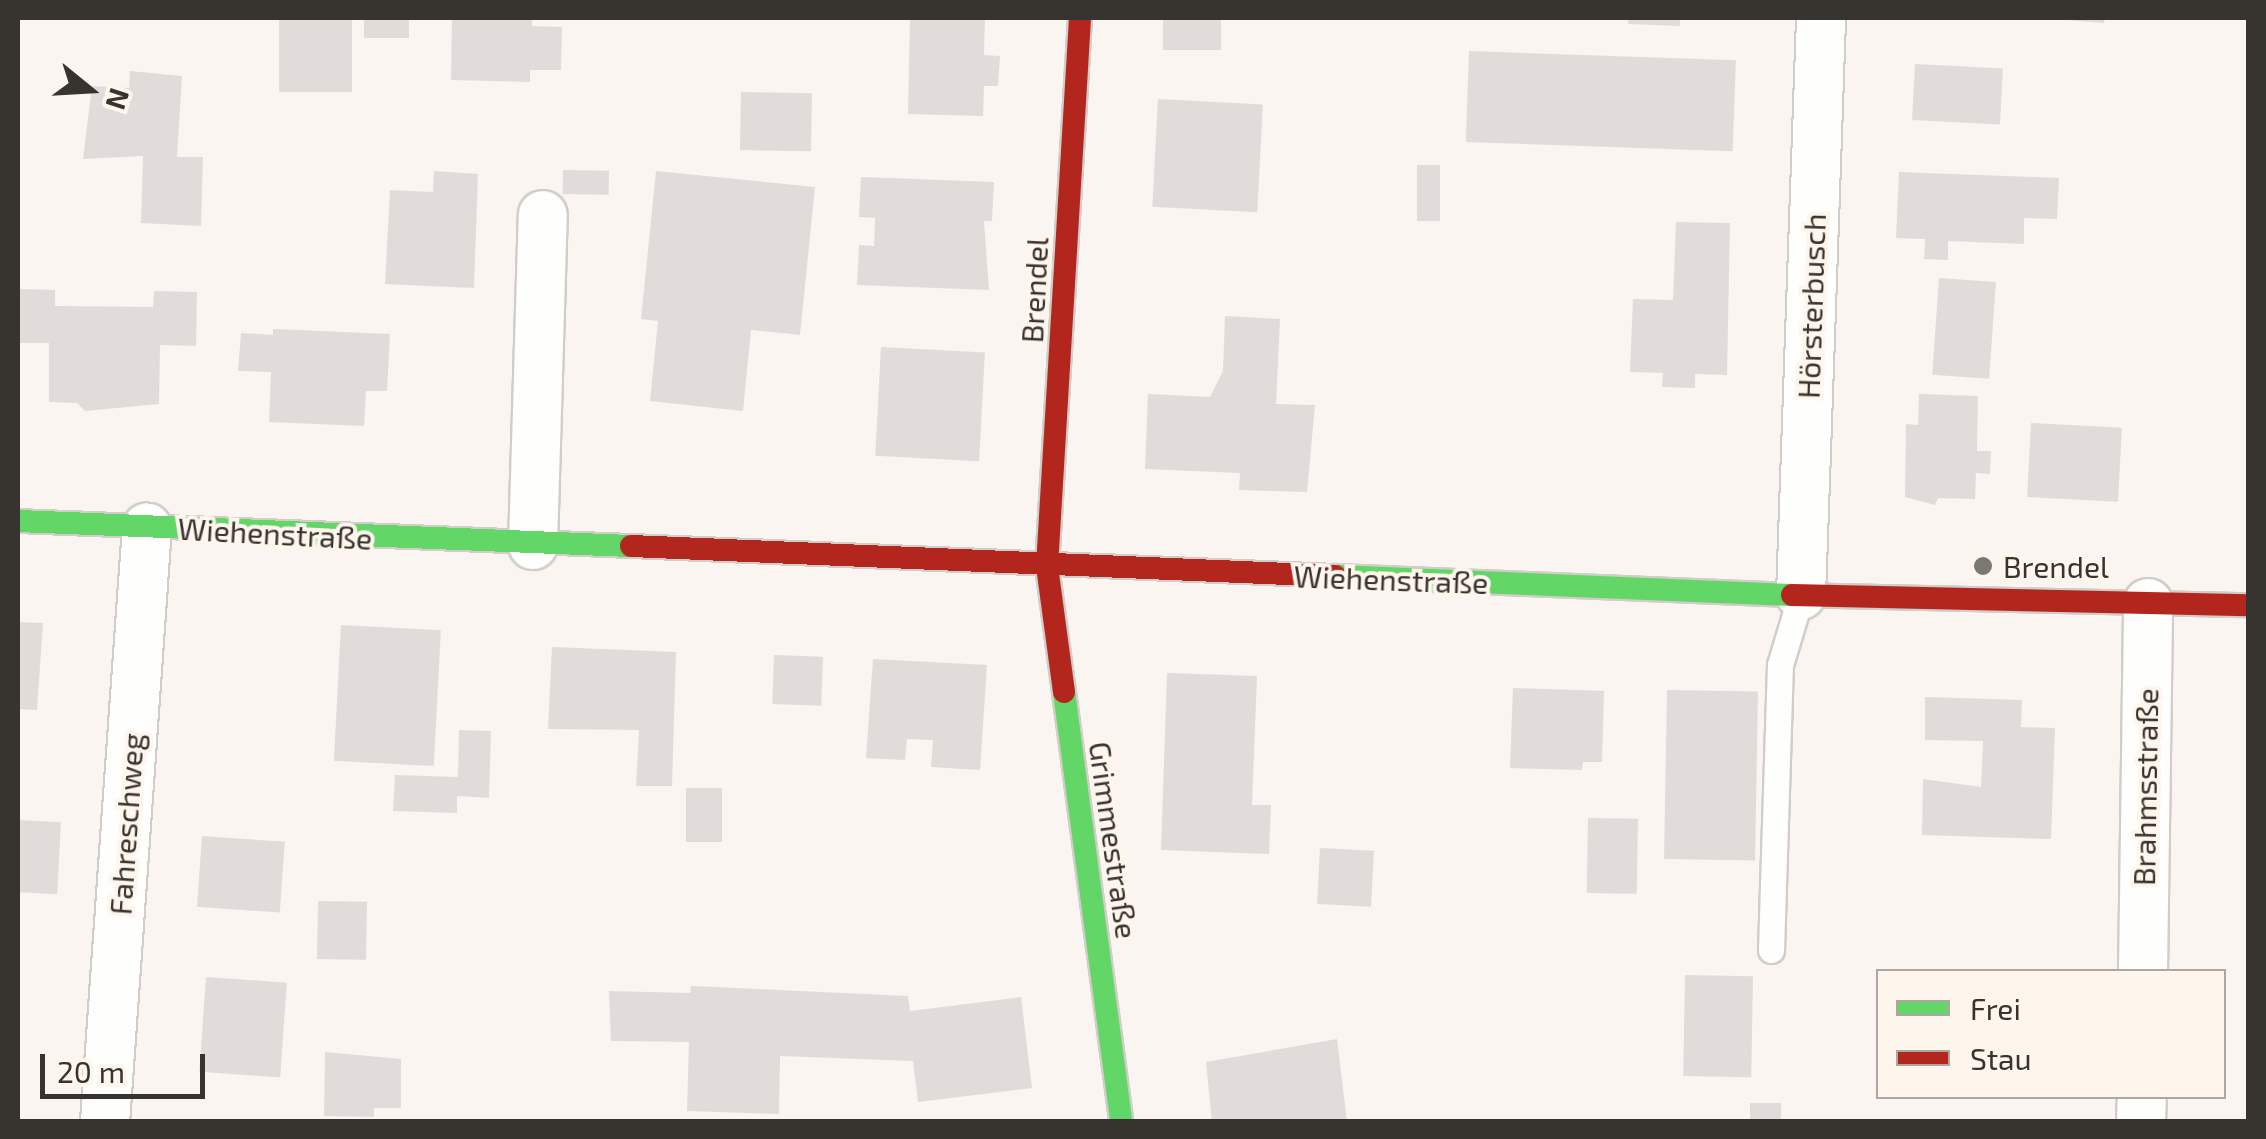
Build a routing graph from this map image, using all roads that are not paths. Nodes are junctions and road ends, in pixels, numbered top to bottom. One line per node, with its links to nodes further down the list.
1 (1080, 18): 7 (street, Brendel)
2 (1821, 18): 8 (street, Hörsterbusch)
3 (543, 215): 6 (street)
4 (18, 520): 5 (street, Wiehenstraße)
5 (147, 526): 6 (street, Wiehenstraße); 13 (street, Fahreschweg)
6 (534, 545): 7 (street, Wiehenstraße)
7 (1047, 566): 8 (street, Wiehenstraße); 14 (street, Grimmestraße)
8 (1801, 595): 9 (street, Wiehenstraße); 11 (lane)
9 (2148, 603): 10 (street, Wiehenstraße); 12 (street, Brahmsstraße)
10 (2248, 606)
11 (1771, 950)
12 (2143, 969)
13 (105, 1122)
14 (1120, 1122)

